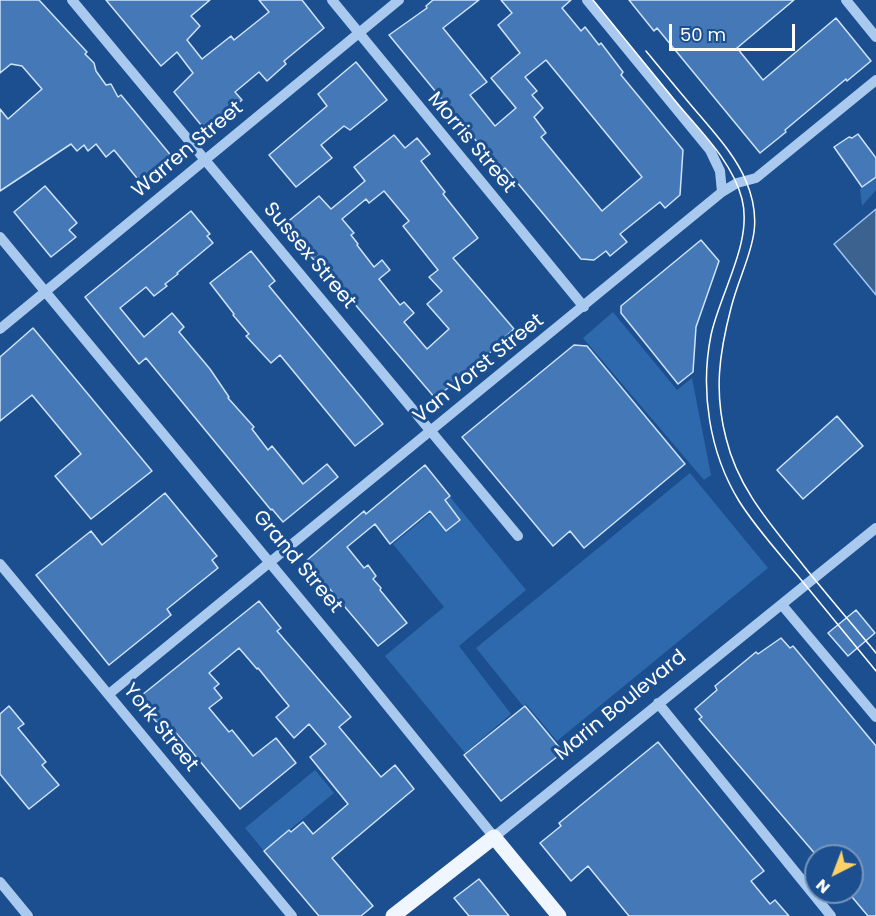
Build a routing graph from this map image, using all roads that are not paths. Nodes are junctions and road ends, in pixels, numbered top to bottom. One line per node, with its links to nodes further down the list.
1 (72, 0): 9 (street, Sussex Street)
2 (332, 0): 6 (street, Morris Street)
3 (399, 0): 6 (street, Warren Street)
4 (587, 0): 10 (street)
5 (846, 0): 7 (street)
6 (359, 33): 9 (street, Warren Street); 13 (street, Morris Street)
7 (876, 37)
8 (876, 80): 10 (street, Van Vorst Street)
9 (205, 159): 12 (street, Warren Street); 15 (street, Sussex Street)
10 (722, 192): 13 (street, Van Vorst Street)
11 (0, 237): 12 (street, Grand Street)
12 (46, 291): 14 (street, Warren Street); 18 (street, Grand Street)
13 (584, 307): 15 (street, Van Vorst Street)
14 (0, 329)
15 (432, 432): 17 (street, Sussex Street); 18 (street, Van Vorst Street)
16 (876, 528): 20 (street, Marin Boulevard)
17 (518, 536)
18 (271, 563): 21 (street, Van Vorst Street); 24 (street, Grand Street)
19 (0, 564): 21 (street, York Street)
20 (782, 605): 22 (street, Marin Boulevard); 23 (street)
21 (109, 694): 27 (street, York Street)
22 (658, 703): 24 (street, Marin Boulevard); 30 (street)
23 (876, 717)
24 (494, 837): 28 (main road, Marin Boulevard); 29 (main road, Grand Street)
25 (0, 882): 26 (street)
26 (28, 916)
27 (292, 916)
28 (393, 916)
29 (559, 916)
30 (831, 916)

